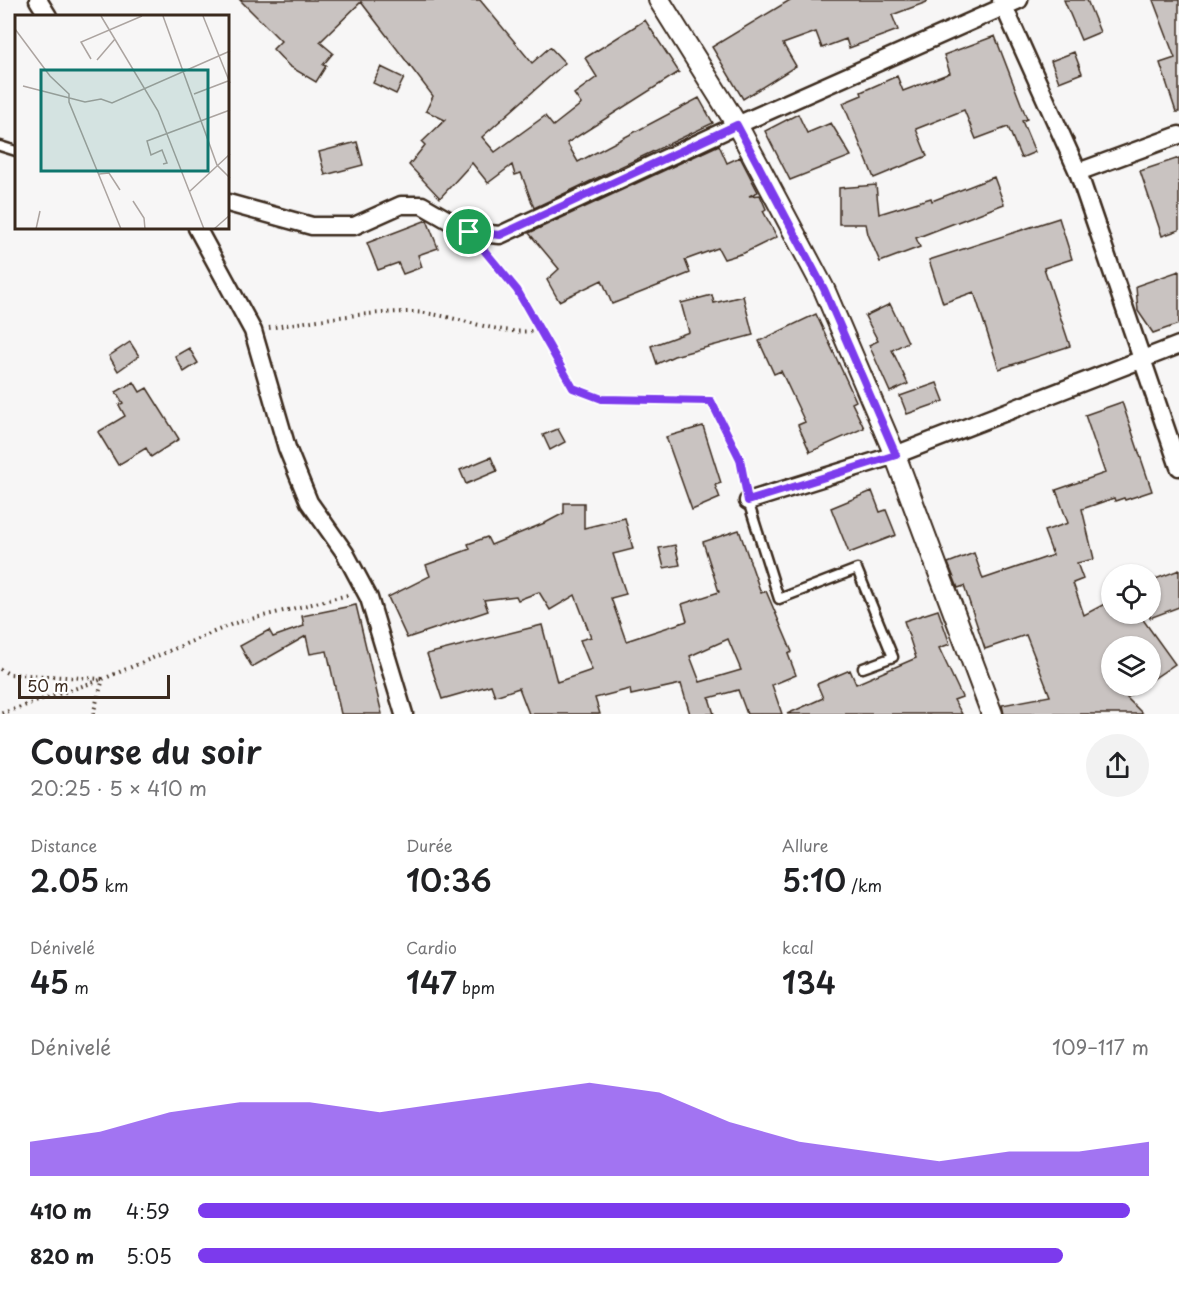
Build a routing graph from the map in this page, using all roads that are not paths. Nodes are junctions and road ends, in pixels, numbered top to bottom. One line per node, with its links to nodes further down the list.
1 (38, 0): 5 (street)
2 (659, 0): 6 (street)
3 (1019, 0): 4 (street)
4 (1002, 4): 6 (street); 10 (street)
5 (47, 15)
6 (737, 125): 11 (street); 15 (street)
7 (1179, 135): 10 (street)
8 (0, 147): 9 (lane)
9 (15, 150)
10 (1077, 172): 14 (street)
11 (230, 204)
12 (198, 230): 19 (street)
13 (1179, 345): 14 (street)
14 (1144, 358): 15 (street); 16 (street)
15 (896, 455): 17 (street); 20 (street)
16 (1179, 467)
17 (748, 501): 18 (lane)
18 (863, 668)
19 (404, 714)
20 (993, 714)

